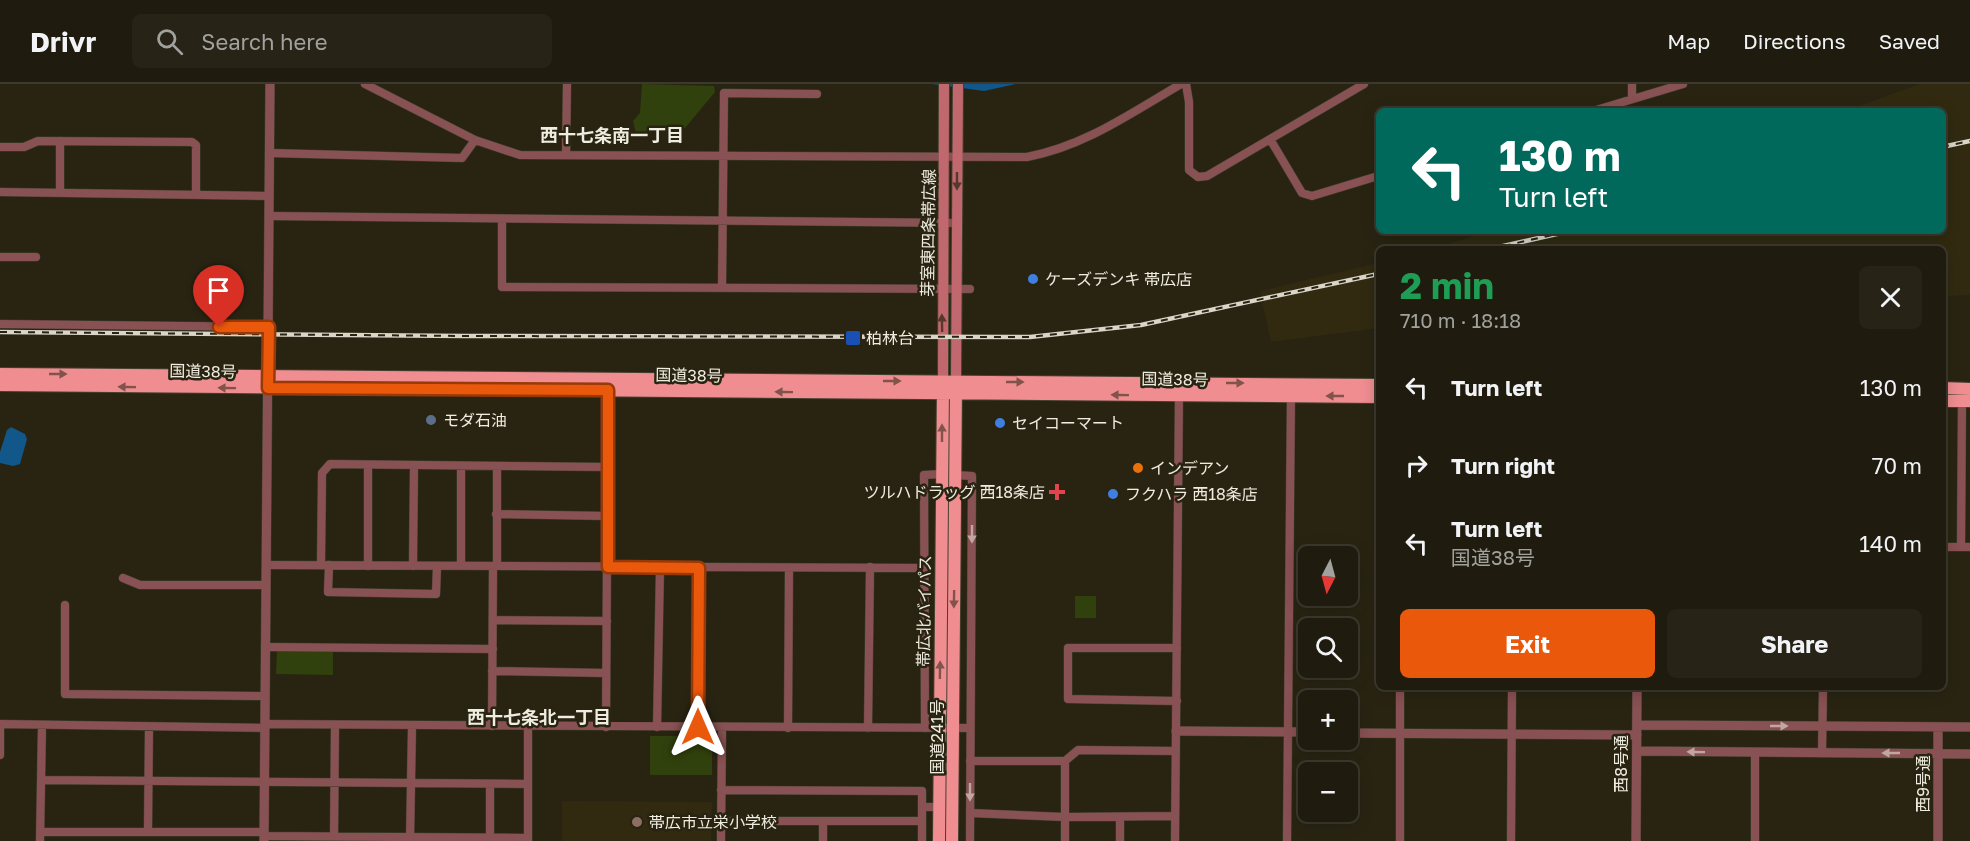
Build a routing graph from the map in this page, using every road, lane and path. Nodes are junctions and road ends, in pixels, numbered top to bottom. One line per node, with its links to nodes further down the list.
1 (270, 84): 18 (street)
2 (365, 84): 15 (street)
3 (567, 84): 19 (street)
4 (944, 84): 21 (main road, 芽室東四条帯広線)
5 (958, 84): 22 (main road, 芽室東四条帯広線)
6 (1181, 84): 22 (street)
7 (1186, 84): 14 (street)
8 (1364, 84): 14 (street)
9 (1632, 84): 12 (street)
10 (1683, 84): 12 (street)
11 (817, 94): 20 (street)
12 (1632, 99): 13 (street)
13 (1603, 108)
14 (1270, 139): 23 (street)
15 (475, 140): 18 (street); 19 (street)
16 (60, 141): 17 (street); 25 (street); 26 (street)
17 (0, 147)
18 (270, 153): 27 (street)
19 (566, 155): 20 (street)
20 (724, 156): 21 (street); 30 (street)
21 (944, 158): 22 (street); 31 (main road, 芽室東四条帯広線)
22 (957, 158): 32 (main road, 芽室東四条帯広線, one-way to 32)
23 (1376, 177)
24 (0, 192): 25 (street)
25 (60, 193): 26 (street)
26 (196, 194): 27 (street)
27 (269, 196): 28 (street)
28 (269, 216): 29 (street); 40 (street)
29 (502, 219): 30 (street); 35 (street)
30 (724, 222): 31 (street); 35 (street)
31 (943, 223): 32 (street); 36 (main road, 芽室東四条帯広線)
32 (957, 223): 37 (main road, 芽室東四条帯広線)
33 (0, 257): 34 (street)
34 (36, 257)
35 (722, 288): 36 (street)
36 (941, 289): 37 (street); 46 (main road, 芽室東四条帯広線, one-way to 36)
37 (957, 289): 38 (street); 47 (main road, 芽室東四条帯広線)
38 (970, 289)
39 (0, 324): 40 (street)
40 (269, 327): 42 (street)
41 (0, 374): 42 (highway, 国道38号, one-way to 42)
42 (268, 382): 43 (highway, 国道38号, one-way to 43); 44 (highway, 国道38号); 65 (street)
43 (0, 385)
44 (608, 385): 46 (highway, 国道38号); 58 (street)
45 (1376, 385): 50 (highway, 国道38号)
46 (943, 388): 47 (highway, 国道38号); 59 (highway, 帯広北バイパス, one-way to 46)
47 (956, 388): 48 (highway, 国道38号); 60 (highway, 国道241号)
48 (1179, 389): 50 (highway, 国道38号); 84 (street)
49 (1946, 389): 51 (highway)
50 (1291, 390): 52 (highway, 国道38号, one-way to 50); 117 (street)
51 (1966, 395): 53 (highway); 64 (street)
52 (1376, 397)
53 (1946, 400)
54 (368, 465): 55 (street); 66 (street); 67 (street)
55 (414, 466): 56 (street); 68 (street)
56 (461, 466): 57 (street); 70 (street)
57 (497, 466): 58 (street); 61 (street)
58 (608, 467): 62 (street)
59 (942, 474): 77 (street); 112 (highway, 帯広北バイパス, one-way to 59)
60 (955, 475): 113 (highway, 国道241号, one-way to 113); 114 (street, one-way to 114)
61 (496, 514): 62 (street); 71 (street)
62 (607, 516): 72 (street)
63 (1946, 547): 64 (street)
64 (1966, 547)
65 (266, 565): 66 (street); 79 (street)
66 (325, 565): 67 (street); 69 (street)
67 (368, 566): 68 (street)
68 (413, 566): 69 (street)
69 (437, 566): 70 (street)
70 (460, 566): 71 (street)
71 (495, 566): 72 (street); 81 (street)
72 (608, 567): 73 (street); 82 (street)
73 (660, 567): 75 (street); 103 (street)
74 (870, 567): 76 (street); 77 (street); 110 (street)
75 (699, 568): 76 (street); 104 (street)
76 (789, 568): 109 (street)
77 (923, 568): 111 (street)
78 (123, 578): 79 (street)
79 (266, 585): 83 (street)
80 (65, 605): 92 (street)
81 (493, 620): 82 (street); 85 (street)
82 (607, 621): 87 (street)
83 (266, 647): 85 (street); 92 (street)
84 (1177, 648): 93 (street); 93 (street)
85 (493, 649): 86 (street)
86 (492, 671): 87 (street); 99 (street)
87 (606, 673): 102 (street)
88 (1400, 690): 120 (street)
89 (1512, 690): 121 (street)
90 (1637, 690): 115 (street, 西8号通)
91 (1823, 690): 106 (street)
92 (265, 696): 97 (street)
93 (1177, 701): 116 (street)
94 (0, 724): 95 (street); 128 (street)
95 (42, 725): 101 (street); 131 (street)
96 (335, 725): 97 (street); 98 (street); 134 (street)
97 (265, 726): 101 (street); 133 (street)
98 (412, 726): 99 (street); 135 (street)
99 (492, 726): 100 (street)
100 (528, 726): 102 (street); 137 (street)
101 (148, 727): 132 (street)
102 (606, 727): 103 (street)
103 (657, 727): 104 (street)
104 (698, 727): 105 (street)
105 (722, 727): 109 (street); 138 (street)
106 (1822, 727): 107 (street); 115 (street, one-way to 106); 125 (street)
107 (1938, 727): 108 (street); 126 (street, 西9号通)
108 (1970, 727)
109 (788, 728): 110 (street)
110 (868, 728): 111 (street)
111 (925, 728): 112 (street)
112 (939, 728): 113 (street); 140 (highway, 帯広北バイパス)
113 (953, 728): 114 (street); 160 (highway, 国道241号)
114 (970, 728): 129 (street)
115 (1637, 730): 121 (street); 123 (street, 西8号通)
116 (1176, 731): 117 (street); 122 (street)
117 (1287, 732): 118 (street); 165 (street)
118 (1298, 732)
119 (1358, 733): 120 (street)
120 (1400, 734): 121 (street); 166 (street)
121 (1512, 734): 167 (street)
122 (1176, 751): 130 (street); 142 (street)
123 (1637, 752): 124 (street, one-way to 123); 168 (street, 西8号通)
124 (1755, 753): 125 (street); 169 (street)
125 (1822, 753): 126 (street, one-way to 125)
126 (1938, 754): 127 (street); 170 (street, 西9号通)
127 (1970, 754)
128 (0, 755)
129 (970, 761): 130 (street); 141 (street, one-way to 141)
130 (1065, 761): 143 (street)
131 (42, 780): 132 (street); 149 (street)
132 (148, 782): 133 (street); 148 (street)
133 (264, 782): 134 (street); 150 (street)
134 (335, 783): 135 (street); 151 (street)
135 (410, 784): 136 (street); 152 (street)
136 (490, 784): 137 (street); 154 (street)
137 (528, 784): 153 (street)
138 (721, 790): 139 (street); 145 (street)
139 (922, 807): 140 (street); 147 (street)
140 (939, 807): 159 (highway, 帯広北バイパス)
141 (970, 813): 143 (street); 161 (street)
142 (1175, 816): 144 (street); 164 (street)
143 (1065, 817): 144 (street); 162 (street)
144 (1120, 817): 163 (street)
145 (721, 821): 146 (street); 156 (street)
146 (823, 821): 147 (street); 157 (street)
147 (922, 821): 158 (street)
148 (148, 831): 149 (street); 150 (street)
149 (40, 832): 155 (street)
150 (264, 836): 151 (street)
151 (334, 839): 152 (street)
152 (410, 839): 154 (street)
153 (528, 839): 154 (street)
154 (490, 840)
155 (40, 841)
156 (721, 841)
157 (823, 841)
158 (922, 841)
159 (939, 841)
160 (952, 841)
161 (970, 841)
162 (1065, 841)
163 (1120, 841)
164 (1175, 841)
165 (1287, 841)
166 (1400, 841)
167 (1511, 841)
168 (1636, 841)
169 (1755, 841)
170 (1938, 841)

